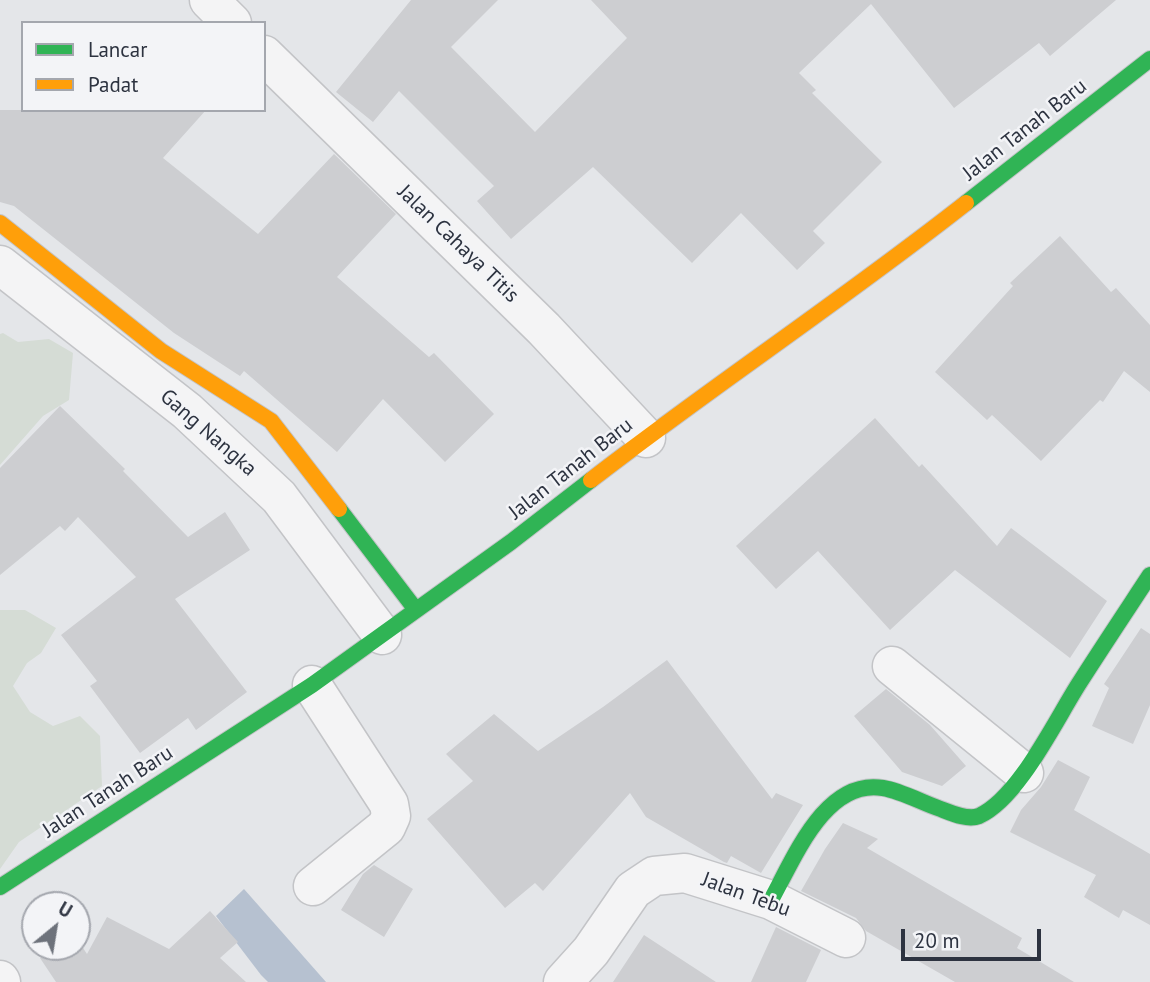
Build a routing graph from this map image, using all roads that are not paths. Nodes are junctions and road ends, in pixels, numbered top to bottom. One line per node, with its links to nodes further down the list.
1 (209, 0): 2 (street)
2 (230, 21)
3 (266, 57): 7 (street, Jalan Cahaya Titis)
4 (1150, 59): 7 (main road, Jalan Tanah Baru)
5 (0, 223): 9 (main road)
6 (0, 265): 10 (street, Gang Nangka)
7 (646, 438): 9 (main road, Jalan Tanah Baru)
8 (1150, 575): 13 (main road)
9 (416, 610): 10 (main road, Jalan Tanah Baru)
10 (382, 635): 12 (main road, Jalan Tanah Baru)
11 (892, 666): 13 (street)
12 (320, 697): 14 (main road, Jalan Tanah Baru); 15 (street)
13 (1024, 773): 16 (main road)
14 (0, 887)
15 (313, 887)
16 (771, 900): 17 (street, Jalan Tebu); 18 (street, Jalan Tebu)
17 (846, 938)
18 (564, 982)

